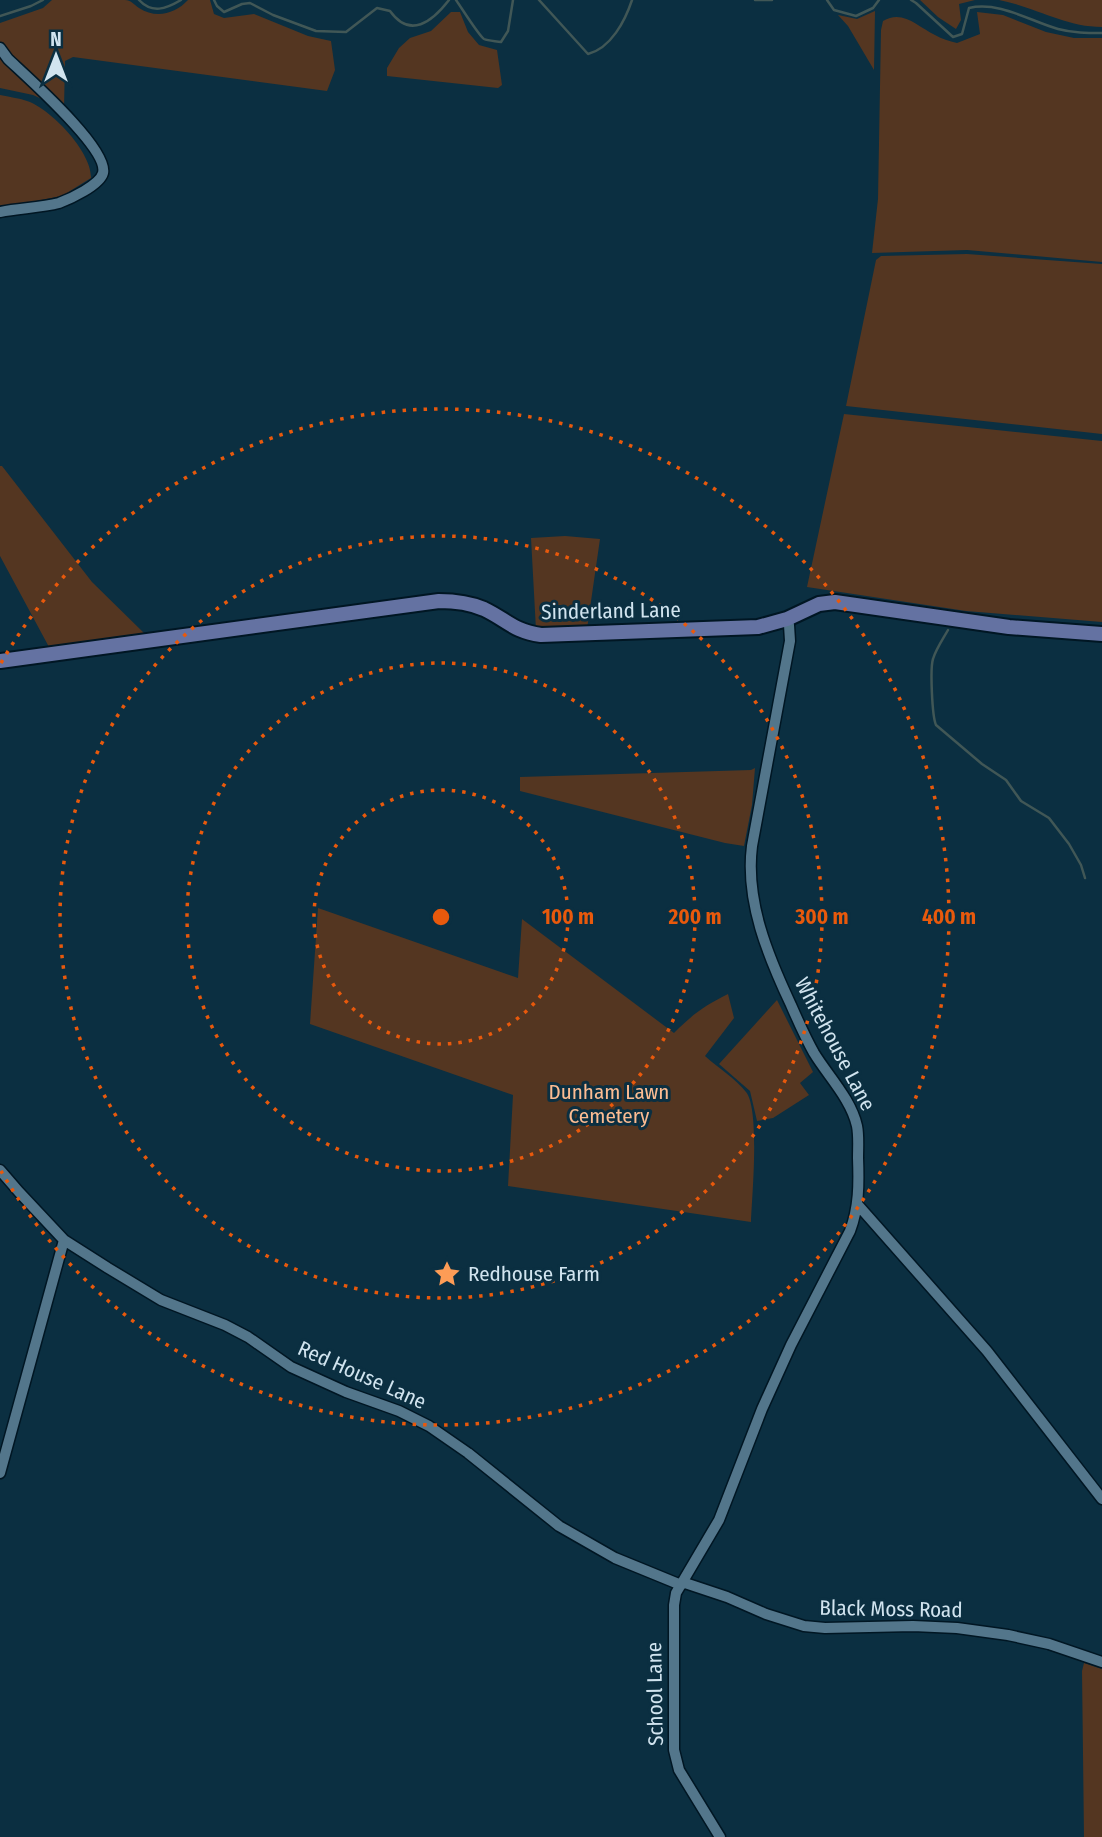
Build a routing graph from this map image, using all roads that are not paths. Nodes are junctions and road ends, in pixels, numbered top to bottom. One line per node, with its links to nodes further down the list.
1 (0, 48): 2 (street)
2 (0, 212)
3 (787, 619): 4 (street, Sinderland Lane); 5 (street, Sinderland Lane); 7 (street, Whitehouse Lane)
4 (1102, 634)
5 (0, 661)
6 (0, 1171): 8 (street, Red House Lane)
7 (858, 1205): 10 (street); 11 (street, Whitehouse Lane)
8 (64, 1240): 9 (street); 11 (street, Red House Lane)
9 (0, 1473)
10 (1102, 1499)
11 (681, 1583): 12 (street, Black Moss Road); 13 (street, School Lane)
12 (1102, 1662)
13 (720, 1837)

